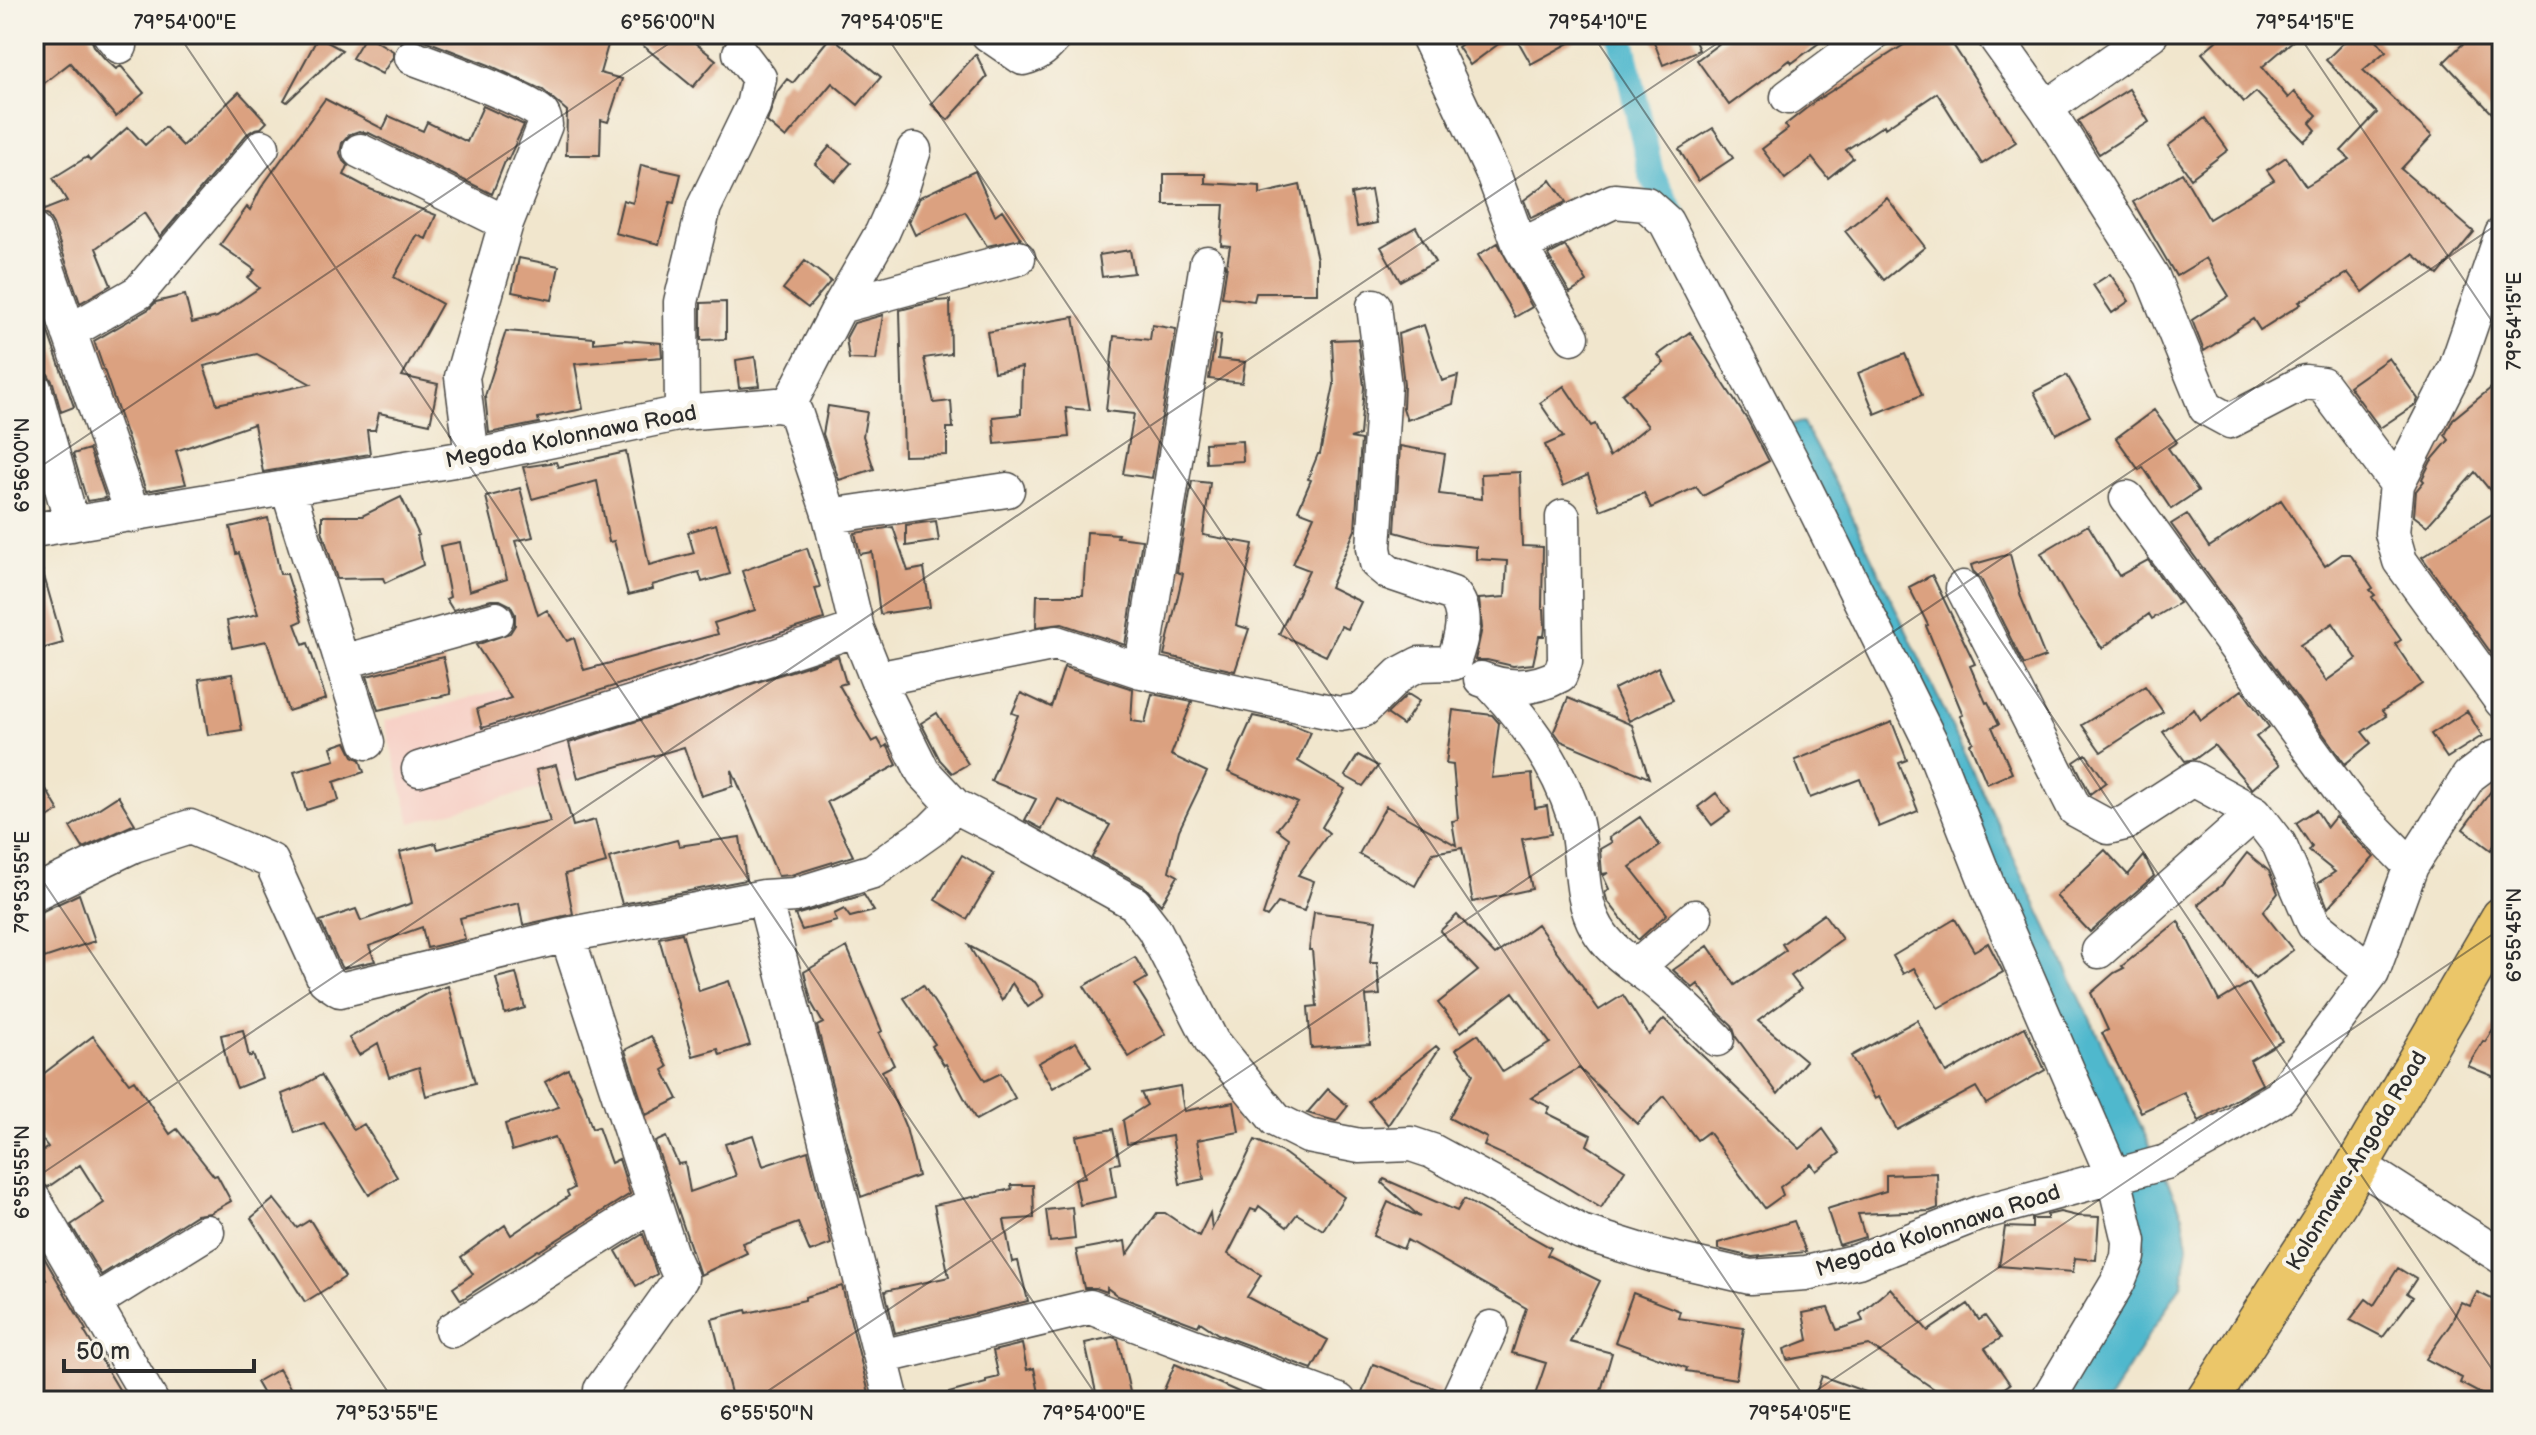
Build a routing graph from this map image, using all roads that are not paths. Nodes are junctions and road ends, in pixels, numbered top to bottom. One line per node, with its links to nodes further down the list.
1 (988, 34): 2 (street)
2 (1057, 34)
3 (1427, 34): 17 (street)
4 (1873, 34): 9 (street)
5 (1993, 34): 10 (street)
6 (2151, 34): 10 (street)
7 (740, 53): 26 (street)
8 (412, 57): 14 (street)
9 (1788, 97)
10 (2046, 108): 28 (street)
11 (262, 147): 22 (street)
12 (914, 150): 20 (street)
13 (360, 151): 14 (street)
14 (506, 223): 27 (street)
15 (34, 231): 22 (street)
16 (2502, 234): 28 (street)
17 (1520, 246): 23 (street); 62 (street)
18 (1018, 258): 20 (street)
19 (1207, 263): 42 (street)
20 (840, 306): 25 (street)
21 (1374, 306): 41 (street)
22 (69, 332): 32 (street)
23 (1572, 337)
24 (34, 388): 35 (street)
25 (788, 407): 26 (street, Megoda Kolonnawa Road); 33 (street, Megoda Kolonnawa Road)
26 (682, 413): 27 (street, Megoda Kolonnawa Road)
27 (472, 457): 29 (street, Megoda Kolonnawa Road)
28 (2397, 484): 45 (street)
29 (288, 489): 32 (street, Megoda Kolonnawa Road); 40 (street)
30 (1007, 490): 33 (street)
31 (2127, 498): 51 (street)
32 (133, 515): 35 (street, Megoda Kolonnawa Road)
33 (830, 516): 39 (street, Megoda Kolonnawa Road)
34 (1563, 517): 44 (street)
35 (72, 524): 36 (street, Megoda Kolonnawa Road)
36 (34, 530)
37 (1963, 588): 50 (street)
38 (496, 619): 40 (street)
39 (857, 629): 43 (street, Megoda Kolonnawa Road); 48 (street)
40 (342, 662): 46 (street)
41 (1453, 663): 42 (street); 44 (street)
42 (1141, 671): 43 (street)
43 (877, 679): 49 (street, Megoda Kolonnawa Road)
44 (1490, 683): 58 (street)
45 (2502, 702)
46 (367, 742)
47 (2502, 756): 51 (street, Megoda Kolonnawa Road)
48 (419, 769)
49 (955, 806): 53 (street); 62 (street, Megoda Kolonnawa Road)
50 (2255, 813): 57 (street); 59 (street)
51 (2411, 866): 59 (street, Megoda Kolonnawa Road)
52 (34, 893): 56 (street)
53 (764, 897): 56 (street); 70 (street)
54 (1695, 917): 58 (street)
55 (2502, 918): 61 (main road, Kolonnawa-Angoda Road)
56 (567, 935): 64 (street)
57 (2099, 951)
58 (1637, 967): 60 (street)
59 (2372, 973): 62 (street, Megoda Kolonnawa Road)
60 (1717, 1039)
61 (2357, 1164): 66 (street); 77 (main road, Kolonnawa-Angoda Road)
62 (2114, 1178): 76 (street)
63 (34, 1200): 67 (street)
64 (654, 1203): 69 (street); 72 (street)
65 (207, 1232): 67 (street)
66 (2502, 1257)
67 (93, 1303): 71 (street)
68 (1491, 1328): 75 (street)
69 (452, 1330)
70 (881, 1357): 73 (street); 74 (street)
71 (151, 1401)
72 (603, 1401)
73 (892, 1401)
74 (1339, 1401)
75 (1457, 1401)
76 (2047, 1401)
77 (2207, 1401)

